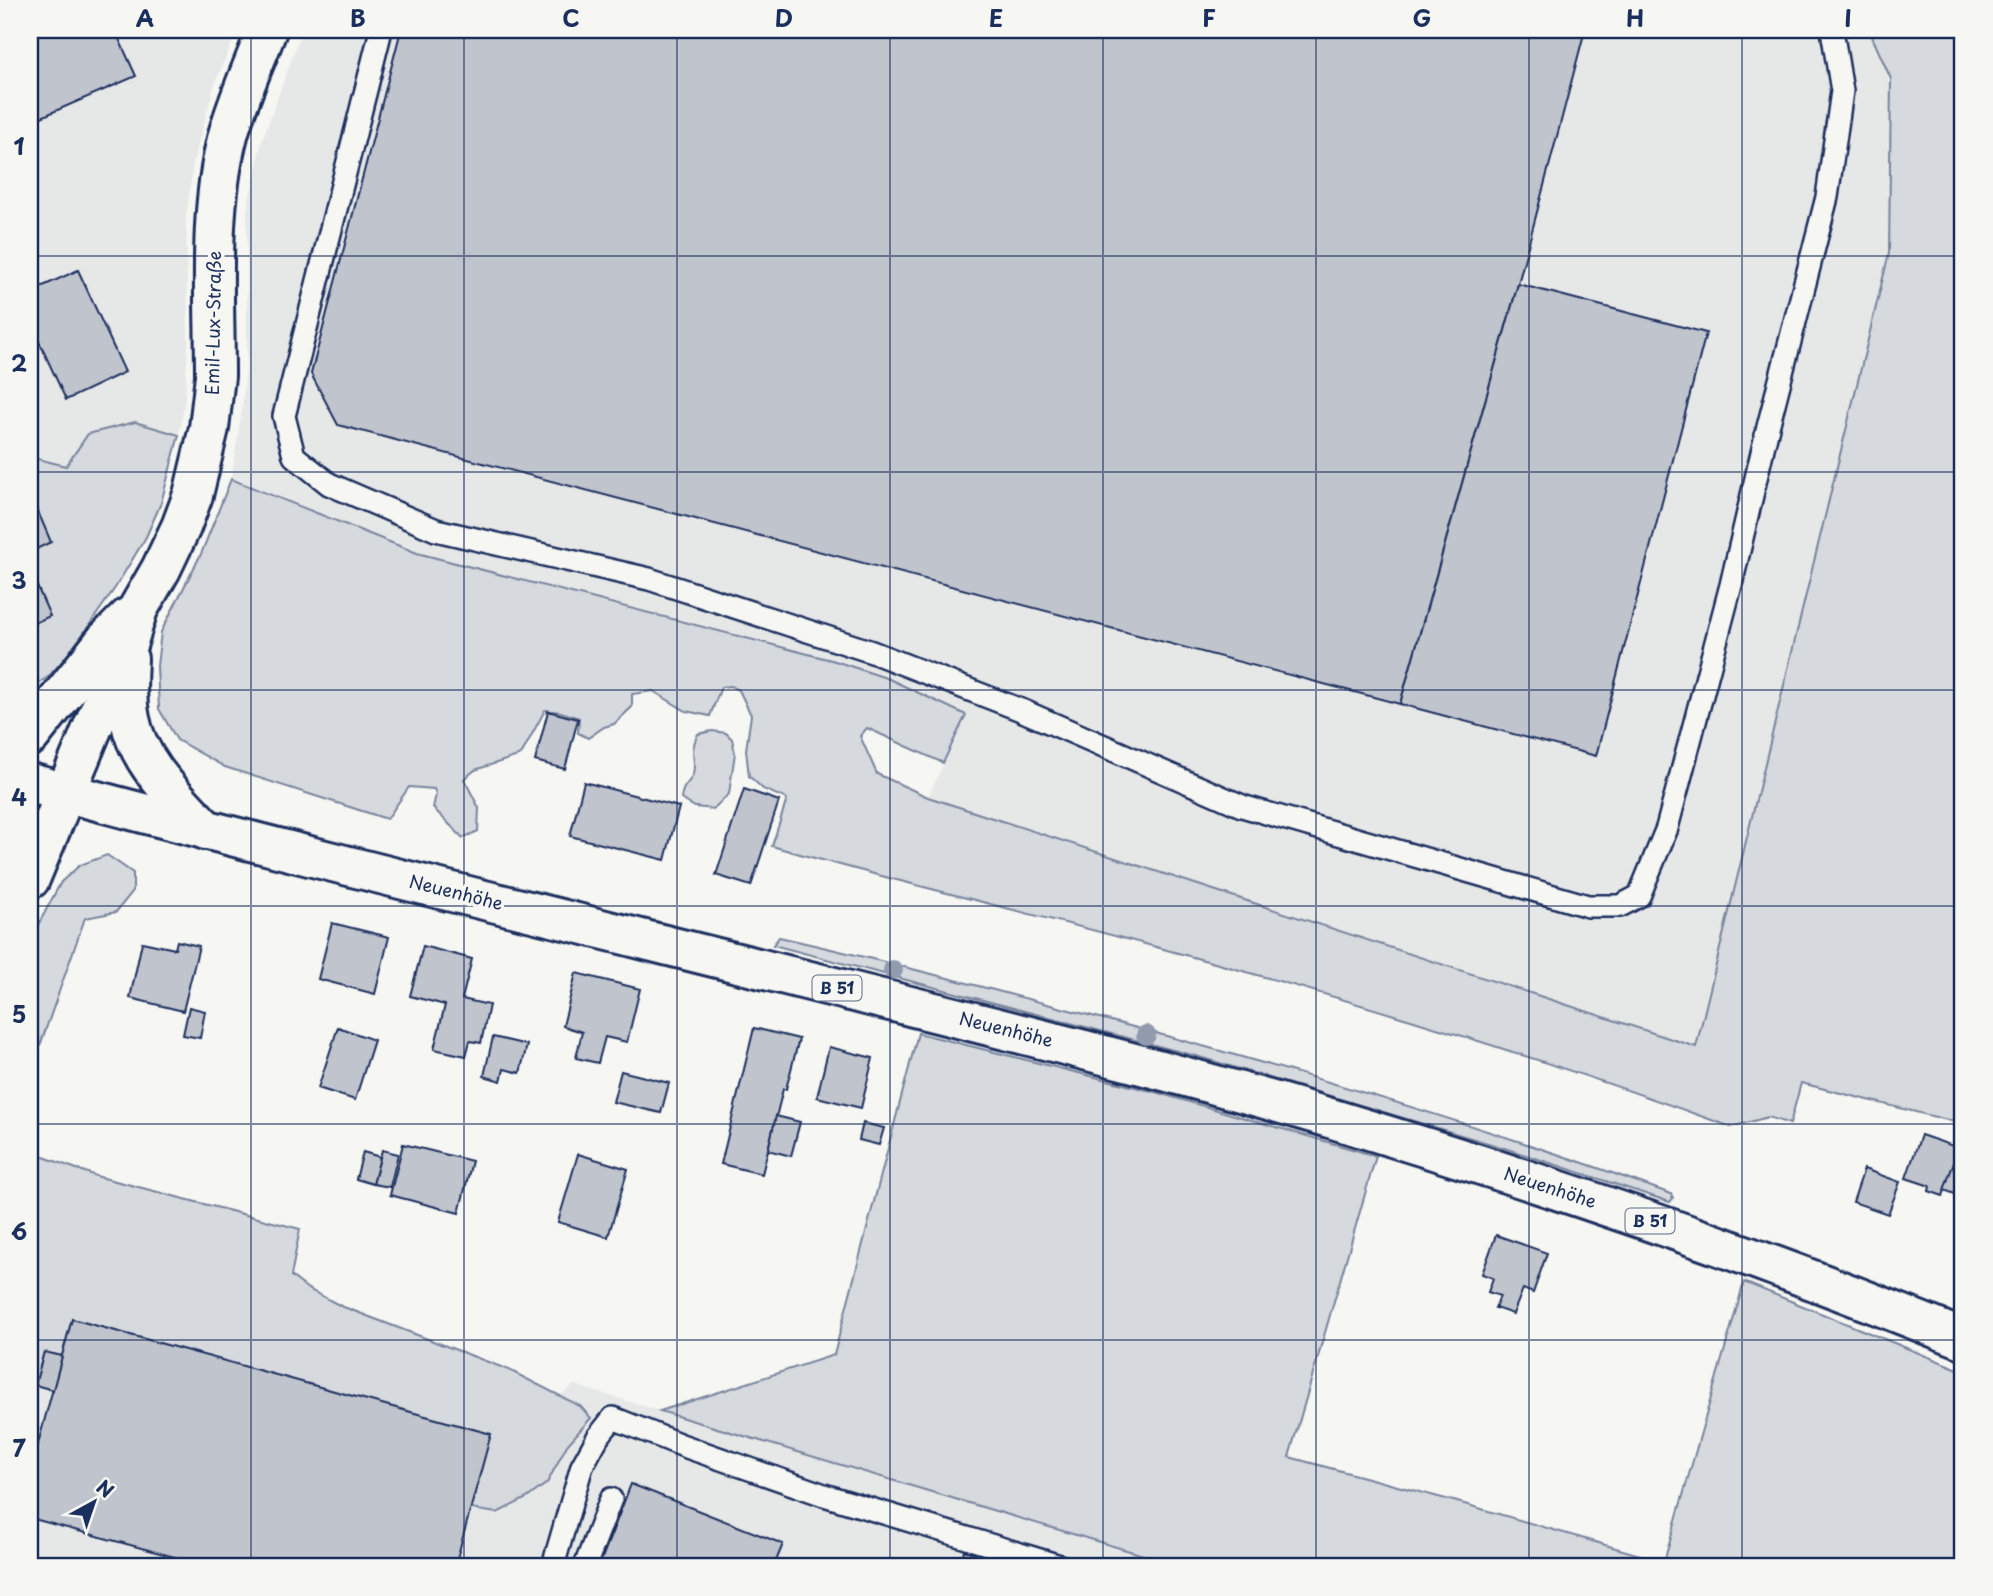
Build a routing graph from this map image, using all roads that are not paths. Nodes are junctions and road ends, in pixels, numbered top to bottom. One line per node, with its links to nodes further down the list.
1 (267, 30): 4 (main road, Emil-Lux-Straße)
2 (381, 30): 3 (lane)
3 (1832, 30)
4 (133, 625): 5 (main road, Emil-Lux-Straße); 6 (main road, Emil-Lux-Straße); 7 (main road, Emil-Lux-Straße)
5 (30, 736)
6 (47, 788): 7 (main road, Neuenhöhe / B 51); 8 (main road, Emil-Lux-Straße)
7 (206, 830): 9 (main road, Neuenhöhe / B 51)
8 (30, 879)
9 (1963, 1339)
10 (611, 1499): 12 (lane)
11 (553, 1566): 13 (lane)
12 (585, 1566)
13 (1060, 1566)

